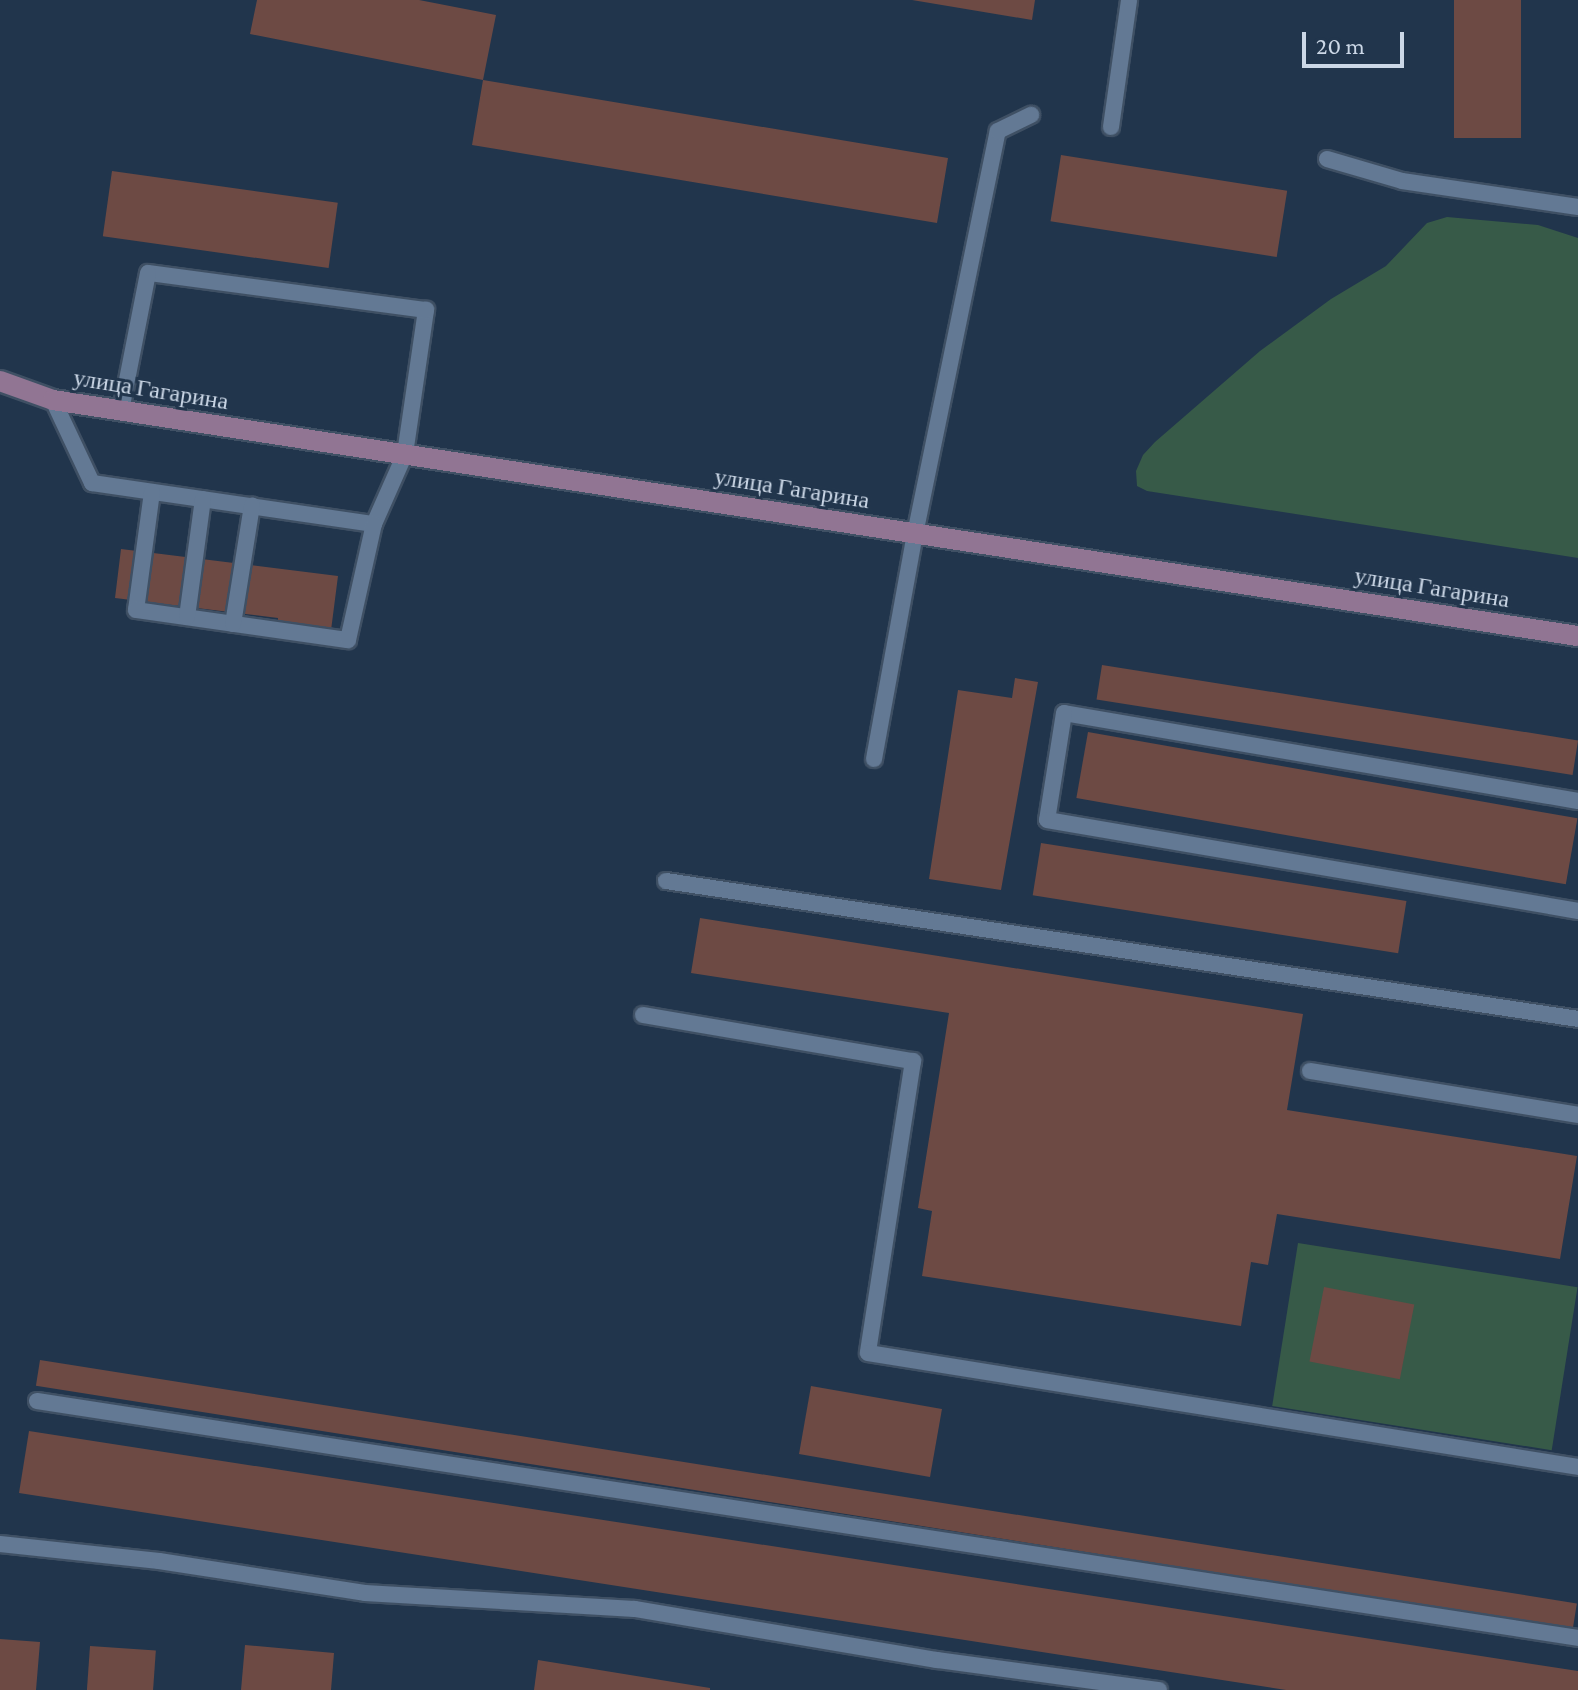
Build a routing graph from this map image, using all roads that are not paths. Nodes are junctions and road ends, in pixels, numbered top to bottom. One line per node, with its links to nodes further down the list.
1 (1129, 0): 3 (lane)
2 (1031, 115): 14 (lane)
3 (1111, 127)
4 (1327, 159): 5 (lane)
5 (1578, 207)
6 (0, 381): 7 (main road, улица Гагарина)
7 (53, 400): 8 (main road, улица Гагарина); 10 (lane)
8 (121, 411): 9 (main road, улица Гагарина); 9 (lane)
9 (405, 454): 13 (lane); 14 (main road, улица Гагарина)
10 (152, 492): 11 (lane); 15 (lane)
11 (203, 499): 12 (lane); 15 (lane)
12 (252, 506): 13 (lane); 16 (lane)
13 (374, 524): 16 (lane)
14 (915, 534): 17 (main road, улица Гагарина); 18 (lane)
15 (187, 617): 16 (lane)
16 (233, 624)
17 (1578, 636)
18 (874, 759)
19 (1578, 801): 21 (lane)
20 (666, 881): 23 (lane)
21 (1578, 911)
22 (643, 1015): 27 (lane)
23 (1578, 1019)
24 (1310, 1071): 25 (lane)
25 (1578, 1115)
26 (37, 1401): 29 (lane)
27 (1578, 1467)
28 (0, 1544): 30 (lane)
29 (1578, 1638)
30 (1159, 1690)

